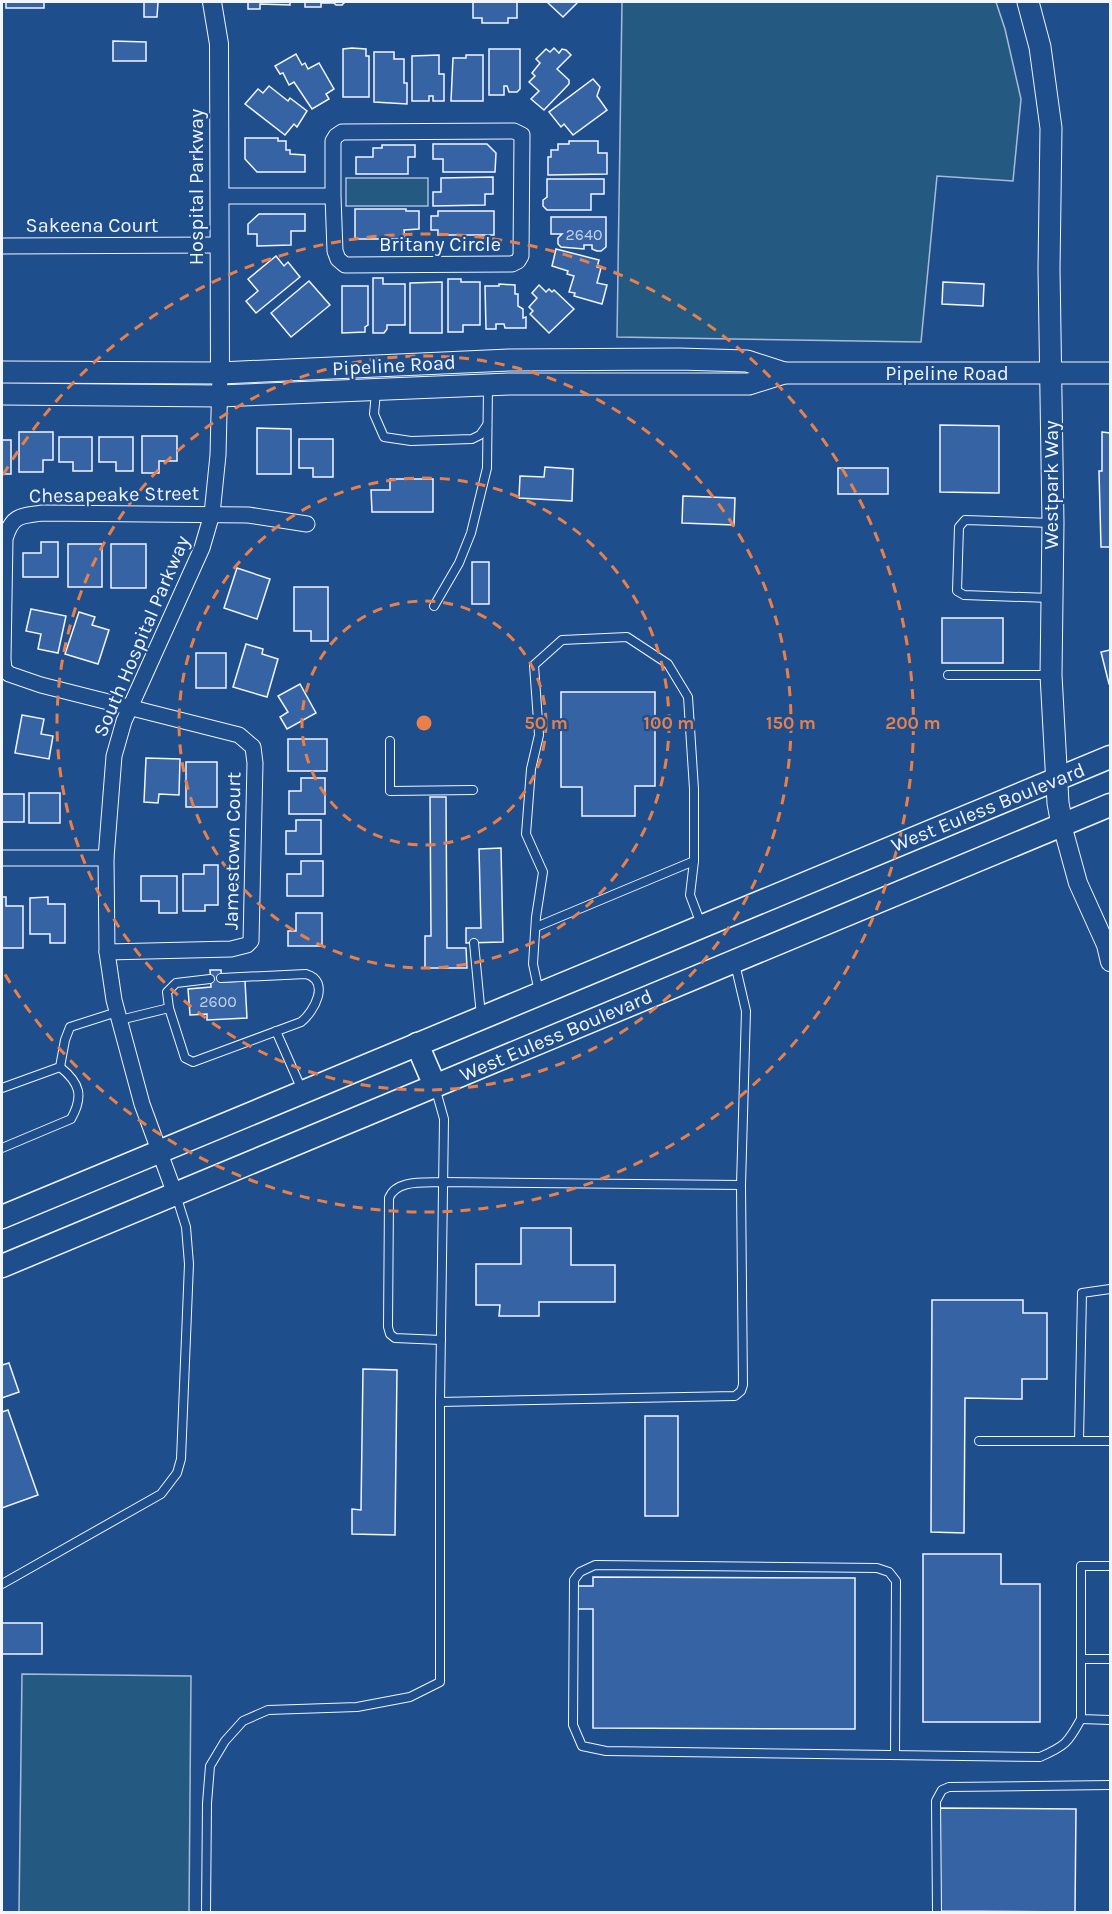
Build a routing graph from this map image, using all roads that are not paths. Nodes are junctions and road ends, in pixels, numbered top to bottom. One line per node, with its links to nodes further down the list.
1 (213, 2): 3 (street, Hospital Parkway)
2 (1028, 2): 11 (main road, Westpark Way)
3 (219, 196): 4 (street); 5 (street, Hospital Parkway)
4 (333, 196): 4 (street, Britany Circle)
5 (219, 245): 6 (street, Sakeena Court); 9 (street, Hospital Parkway)
6 (2, 246)
7 (509, 360): 9 (main road, Pipeline Road); 10 (main road, Pipeline Road); 14 (main road)
8 (2, 372): 9 (main road, Pipeline Road)
9 (220, 372): 17 (street, South Hospital Parkway)
10 (784, 373): 11 (main road, Pipeline Road); 14 (main road, Pipeline Road)
11 (1050, 373): 12 (main road, Pipeline Road); 20 (main road, Westpark Way)
12 (1110, 373)
13 (488, 384): 14 (main road, Pipeline Road); 15 (main road, Pipeline Road); 18 (lane)
14 (510, 384)
15 (376, 390): 17 (main road, Pipeline Road); 18 (lane)
16 (2, 394): 17 (main road, Pipeline Road)
17 (220, 396): 19 (street, South Hospital Parkway)
18 (488, 423): 23 (lane)
19 (212, 514): 21 (street); 26 (street, South Hospital Parkway); 26 (street, Chesapeake Street)
20 (1053, 523): 22 (main road, Westpark Way); 22 (lane)
21 (307, 524)
22 (1050, 598): 25 (main road, Westpark Way)
23 (434, 606)
24 (948, 675): 25 (lane)
25 (1051, 675): 29 (main road, Westpark Way)
26 (130, 707): 34 (street, South Hospital Parkway); 39 (street, Jamestown Court)
27 (390, 741): 30 (lane)
28 (1110, 756): 29 (main road, West Euless Boulevard)
29 (1056, 778): 32 (main road, Westpark Way); 36 (main road, West Euless Boulevard)
30 (473, 790)
31 (1110, 804): 32 (main road, West Euless Boulevard)
32 (1062, 825): 40 (main road, West Euless Boulevard); 41 (street, Westpark Way)
33 (2, 858): 34 (street)
34 (106, 858): 39 (street, South Hospital Parkway)
35 (694, 861): 36 (lane); 37 (lane); 37 (lane)
36 (701, 926): 44 (main road, West Euless Boulevard)
37 (536, 927): 44 (lane)
38 (474, 943): 47 (lane)
39 (107, 952): 46 (street, South Hospital Parkway)
40 (734, 962): 51 (main road, West Euless Boulevard); 57 (lane)
41 (1110, 962)
42 (221, 978): 48 (lane)
43 (210, 979): 45 (lane)
44 (539, 993): 47 (main road, West Euless Boulevard)
45 (169, 1008): 46 (lane); 48 (lane)
46 (119, 1016): 50 (lane); 55 (street, South Hospital Parkway)
47 (481, 1017): 49 (main road, West Euless Boulevard)
48 (276, 1031): 53 (lane)
49 (417, 1044): 51 (main road); 53 (main road, West Euless Boulevard)
50 (60, 1067): 52 (lane); 54 (lane)
51 (435, 1086): 56 (lane); 58 (main road, West Euless Boulevard)
52 (2, 1088)
53 (303, 1091): 55 (main road, West Euless Boulevard)
54 (2, 1148)
55 (159, 1151): 58 (street, South Hospital Parkway); 59 (main road, West Euless Boulevard)
56 (443, 1182): 57 (lane); 62 (lane); 62 (lane)
57 (741, 1185): 63 (lane)
58 (176, 1194): 60 (main road, West Euless Boulevard); 68 (lane)
59 (2, 1217)
60 (2, 1266)
61 (1110, 1289): 65 (lane)
62 (441, 1340): 63 (lane)
63 (440, 1402): 75 (lane)
64 (979, 1442): 65 (lane)
65 (1079, 1442): 66 (lane)
66 (1110, 1442)
67 (1110, 1566): 69 (lane)
68 (2, 1584)
69 (1081, 1659): 70 (lane); 71 (lane)
70 (1110, 1659)
71 (1081, 1719): 72 (lane); 73 (lane)
72 (1110, 1720)
73 (895, 1755): 73 (lane)
74 (1110, 1785): 76 (lane)
75 (206, 1912)
76 (937, 1912)

